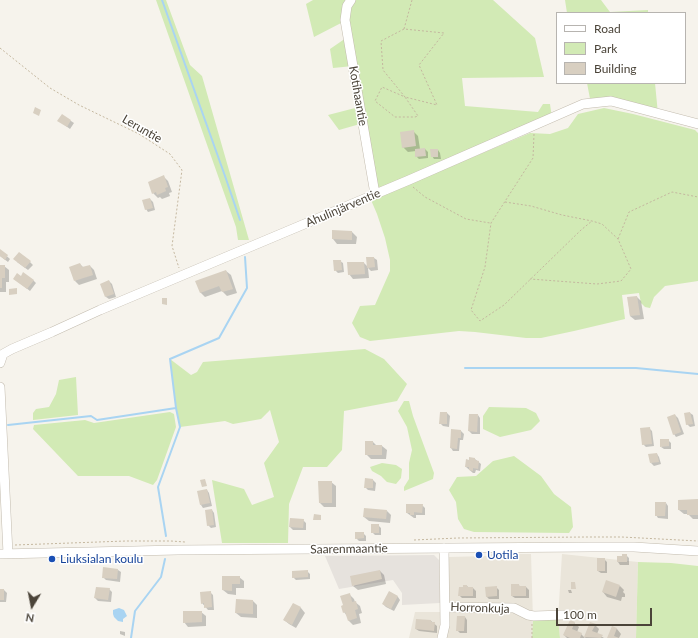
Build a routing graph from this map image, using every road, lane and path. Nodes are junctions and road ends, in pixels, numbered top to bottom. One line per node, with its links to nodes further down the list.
1 (351, 0): 9 (street, Kotihaantie)
2 (412, 0): 3 (path)
3 (404, 29): 5 (path); 5 (path)
4 (0, 48): 15 (path, Leruntie)
5 (405, 97): 5 (path)
6 (698, 124): 7 (street, Ahulinjärventie)
7 (535, 126): 8 (street, Ahulinjärventie); 11 (path)
8 (409, 180): 9 (street, Ahulinjärventie); 13 (path)
9 (375, 194): 15 (street, Ahulinjärventie)
10 (698, 196): 14 (path)
11 (504, 202): 12 (path); 13 (path)
12 (592, 221): 14 (path); 16 (path)
13 (491, 223): 16 (path)
14 (618, 239): 16 (path)
15 (181, 276): 17 (street, Ahulinjärventie)
16 (530, 279)
17 (0, 363)
18 (0, 387): 19 (street)
19 (1, 415): 22 (street)
20 (182, 541): 22 (path)
21 (444, 548): 22 (street, Saarenmaantie); 23 (street, Saarenmaantie); 24 (street)
22 (5, 551)
23 (698, 551)
24 (444, 606): 26 (street, Horronkuja); 27 (street)
25 (562, 615): 26 (street, Horronkuja)
26 (534, 616): 28 (path)
27 (442, 638)
28 (532, 638)

